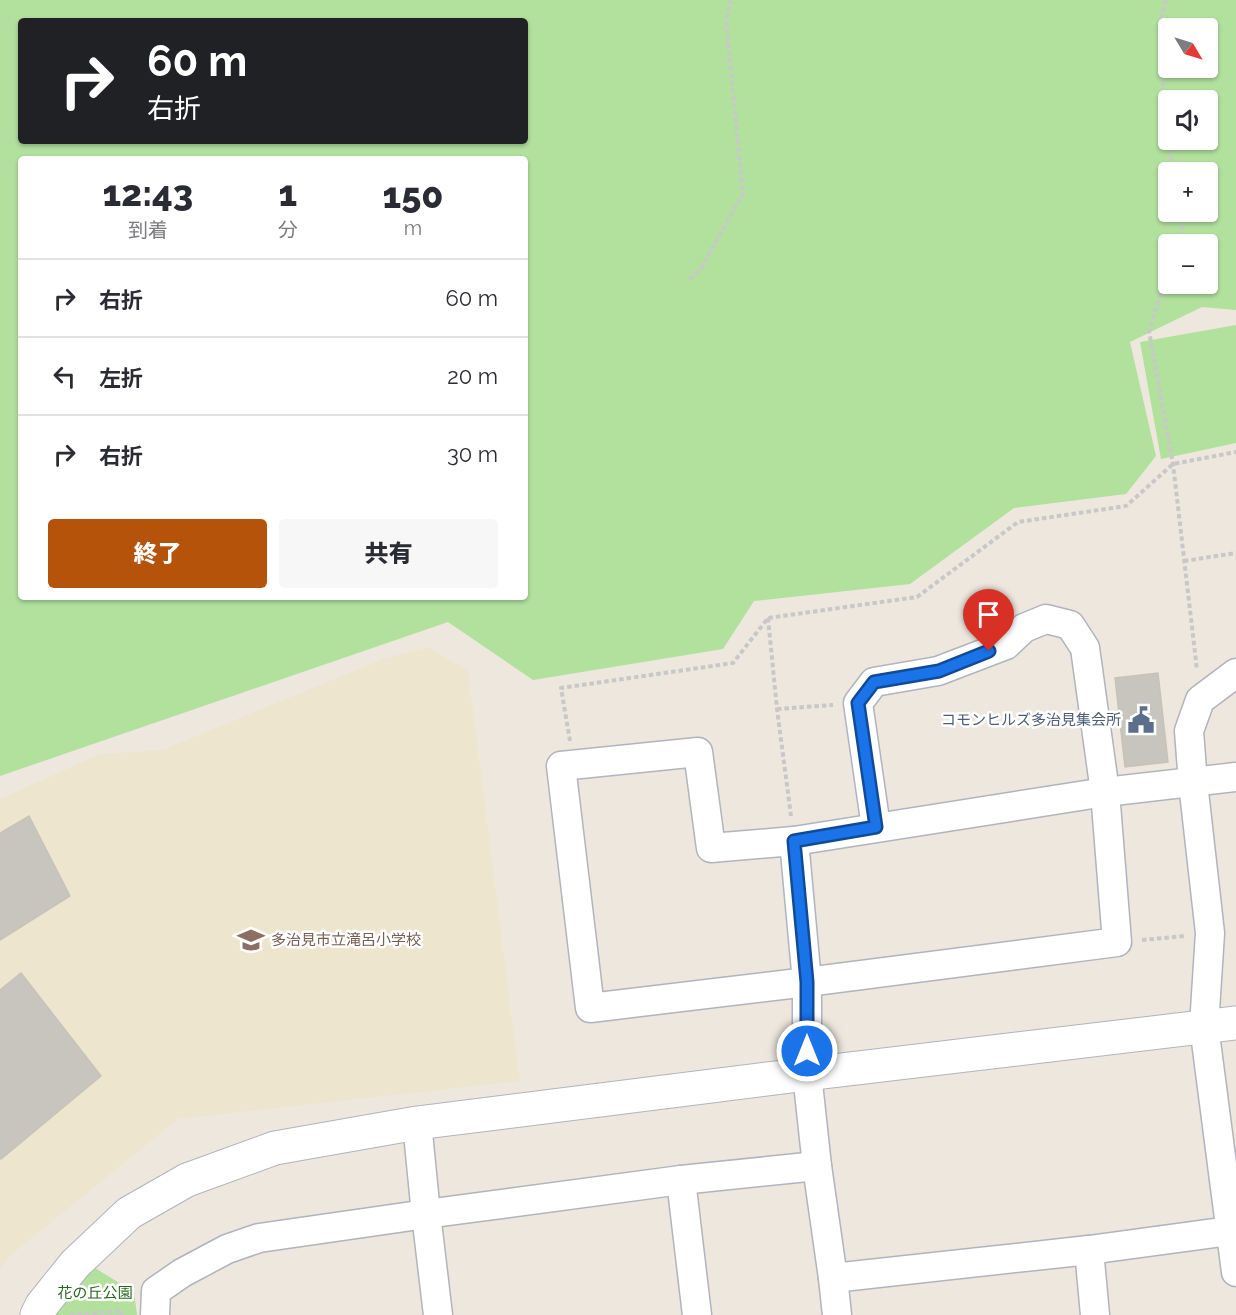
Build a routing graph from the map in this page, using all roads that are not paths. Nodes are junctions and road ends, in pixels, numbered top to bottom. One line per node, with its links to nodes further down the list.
1 (1236, 673): 3 (street)
2 (1236, 777): 3 (street)
3 (1192, 783): 4 (street); 9 (street)
4 (1105, 792): 5 (street); 5 (street); 7 (street)
5 (876, 827): 6 (street)
6 (794, 841): 7 (street); 7 (street)
7 (807, 982): 10 (street)
8 (1236, 1023): 9 (street)
9 (1204, 1026): 10 (street); 15 (street)
10 (807, 1074): 11 (street); 12 (street)
11 (417, 1123): 14 (street); 19 (street)
12 (817, 1166): 13 (street); 18 (street)
13 (681, 1180): 14 (street); 22 (street)
14 (426, 1214): 20 (street); 21 (street)
15 (1234, 1230): 16 (street); 17 (street)
16 (1089, 1250): 18 (street); 24 (street)
17 (1236, 1272)
18 (833, 1278): 23 (street)
19 (37, 1315)
20 (155, 1315)
21 (438, 1315)
22 (697, 1315)
23 (837, 1315)
24 (1095, 1315)

